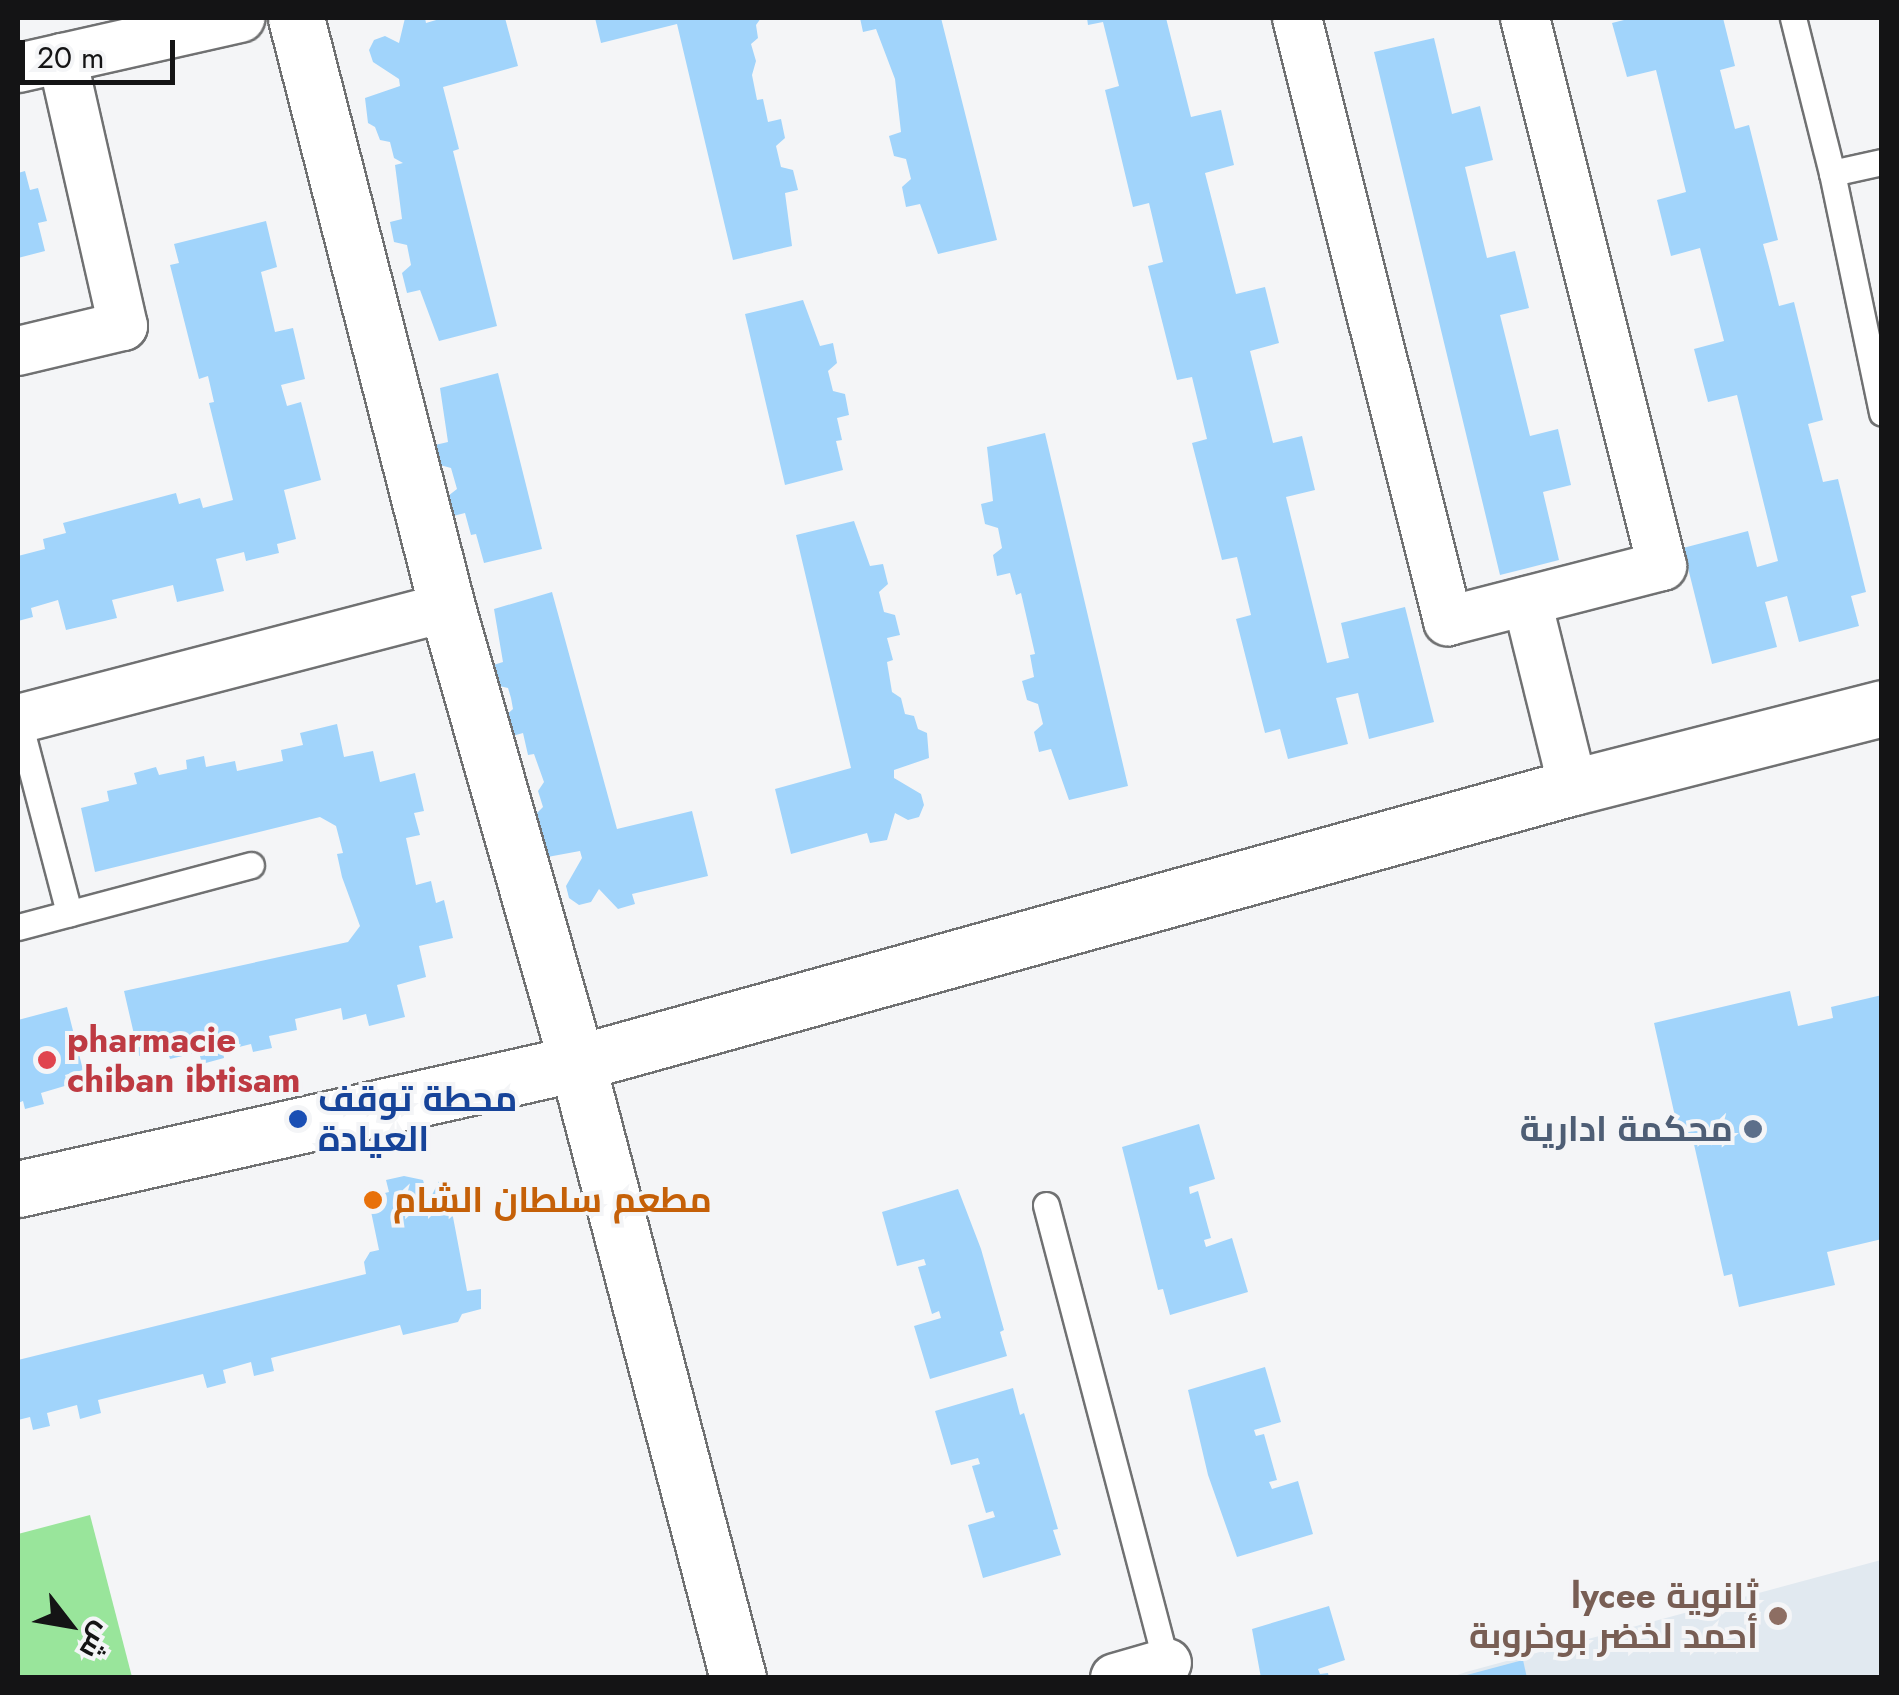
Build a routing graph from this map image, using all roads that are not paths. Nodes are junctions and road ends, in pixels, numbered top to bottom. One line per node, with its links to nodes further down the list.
1 (240, 18): 6 (street)
2 (296, 18): 12 (street)
3 (1297, 18): 11 (street)
4 (1525, 18): 11 (street)
5 (1793, 18): 8 (lane)
6 (40, 63): 9 (street)
7 (1882, 162): 8 (lane)
8 (1832, 173): 10 (lane)
9 (18, 351)
10 (1882, 413)
11 (1527, 601): 15 (street)
12 (446, 607): 14 (street); 19 (street)
13 (1882, 708): 15 (street)
14 (18, 718): 17 (lane)
15 (1573, 787): 19 (street)
16 (252, 865): 17 (lane)
17 (69, 913): 18 (lane)
18 (18, 926)
19 (577, 1063): 20 (street); 23 (street)
20 (18, 1189)
21 (1046, 1206): 22 (lane)
22 (1169, 1670): 24 (street)
23 (726, 1675)
24 (1115, 1678)

